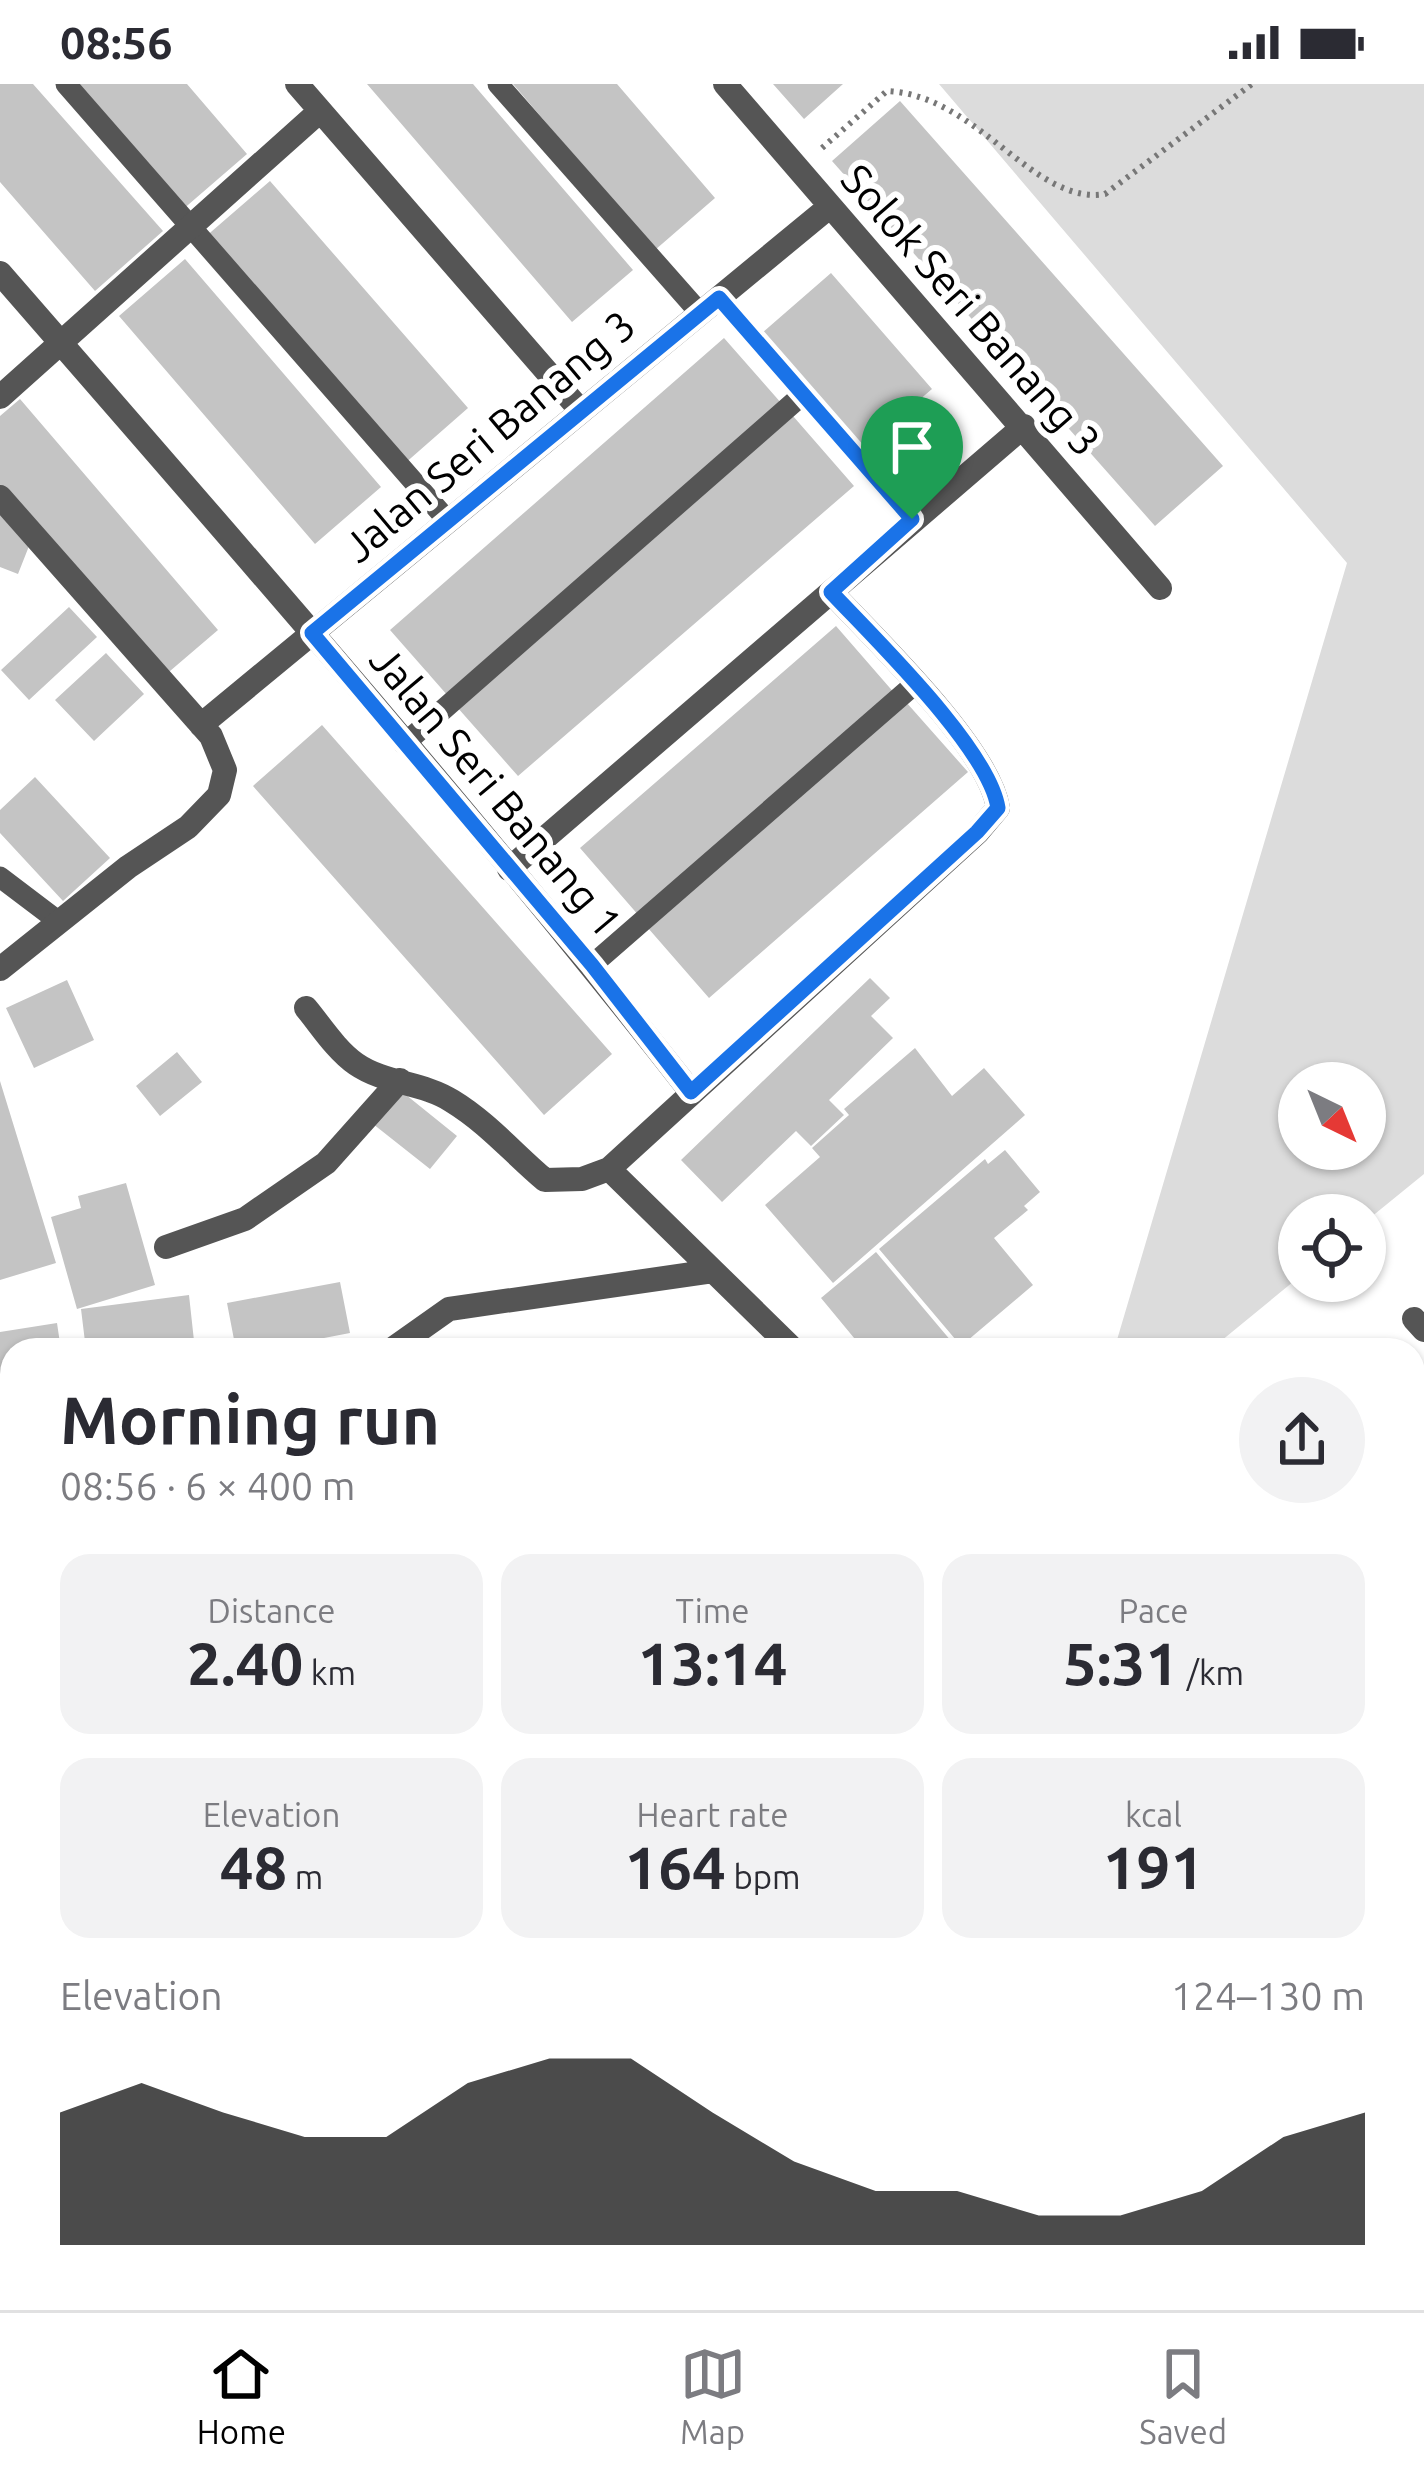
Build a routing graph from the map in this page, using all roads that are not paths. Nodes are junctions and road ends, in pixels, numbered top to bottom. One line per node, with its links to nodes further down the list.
1 (66, 84): 7 (lane)
2 (297, 84): 5 (street)
3 (498, 84): 9 (lane)
4 (725, 84): 6 (street, Solok Seri Banang 3)
5 (320, 111): 7 (street); 13 (street)
6 (828, 208): 9 (street, Jalan Seri Banang 3); 14 (street, Solok Seri Banang 3)
7 (190, 230): 10 (street); 17 (lane)
8 (0, 273): 10 (street, Jalan Seri Banang 1)
9 (709, 305): 11 (lane); 13 (street, Jalan Seri Banang 3)
10 (63, 346): 12 (street); 20 (street, Jalan Seri Banang 1)
11 (801, 395): 16 (lane); 23 (lane)
12 (0, 397)
13 (581, 411): 17 (street, Jalan Seri Banang 3)
14 (1024, 426): 16 (street); 18 (street, Solok Seri Banang 3)
15 (0, 497): 22 (street)
16 (912, 519): 19 (street)
17 (448, 521): 20 (street, Jalan Seri Banang 3)
18 (1160, 588)
19 (831, 592): 21 (street); 24 (street)
20 (312, 633): 22 (street, Jalan Seri Banang 3); 23 (street, Jalan Seri Banang 1)
21 (916, 683): 27 (lane); 31 (street)
22 (200, 725): 26 (street)
23 (404, 744): 24 (street, Jalan Seri Banang 1)
24 (509, 869): 27 (street, Jalan Seri Banang 1)
25 (0, 877): 26 (lane)
26 (58, 921): 28 (street)
27 (592, 965): 31 (street, Jalan Seri Banang 1)
28 (0, 969)
29 (306, 1008): 30 (street)
30 (400, 1081): 32 (street); 33 (street)
31 (691, 1092): 32 (street)
32 (609, 1169): 34 (street)
33 (166, 1247)
34 (713, 1271): 35 (street); 36 (street)
35 (408, 1338)
36 (782, 1338)

